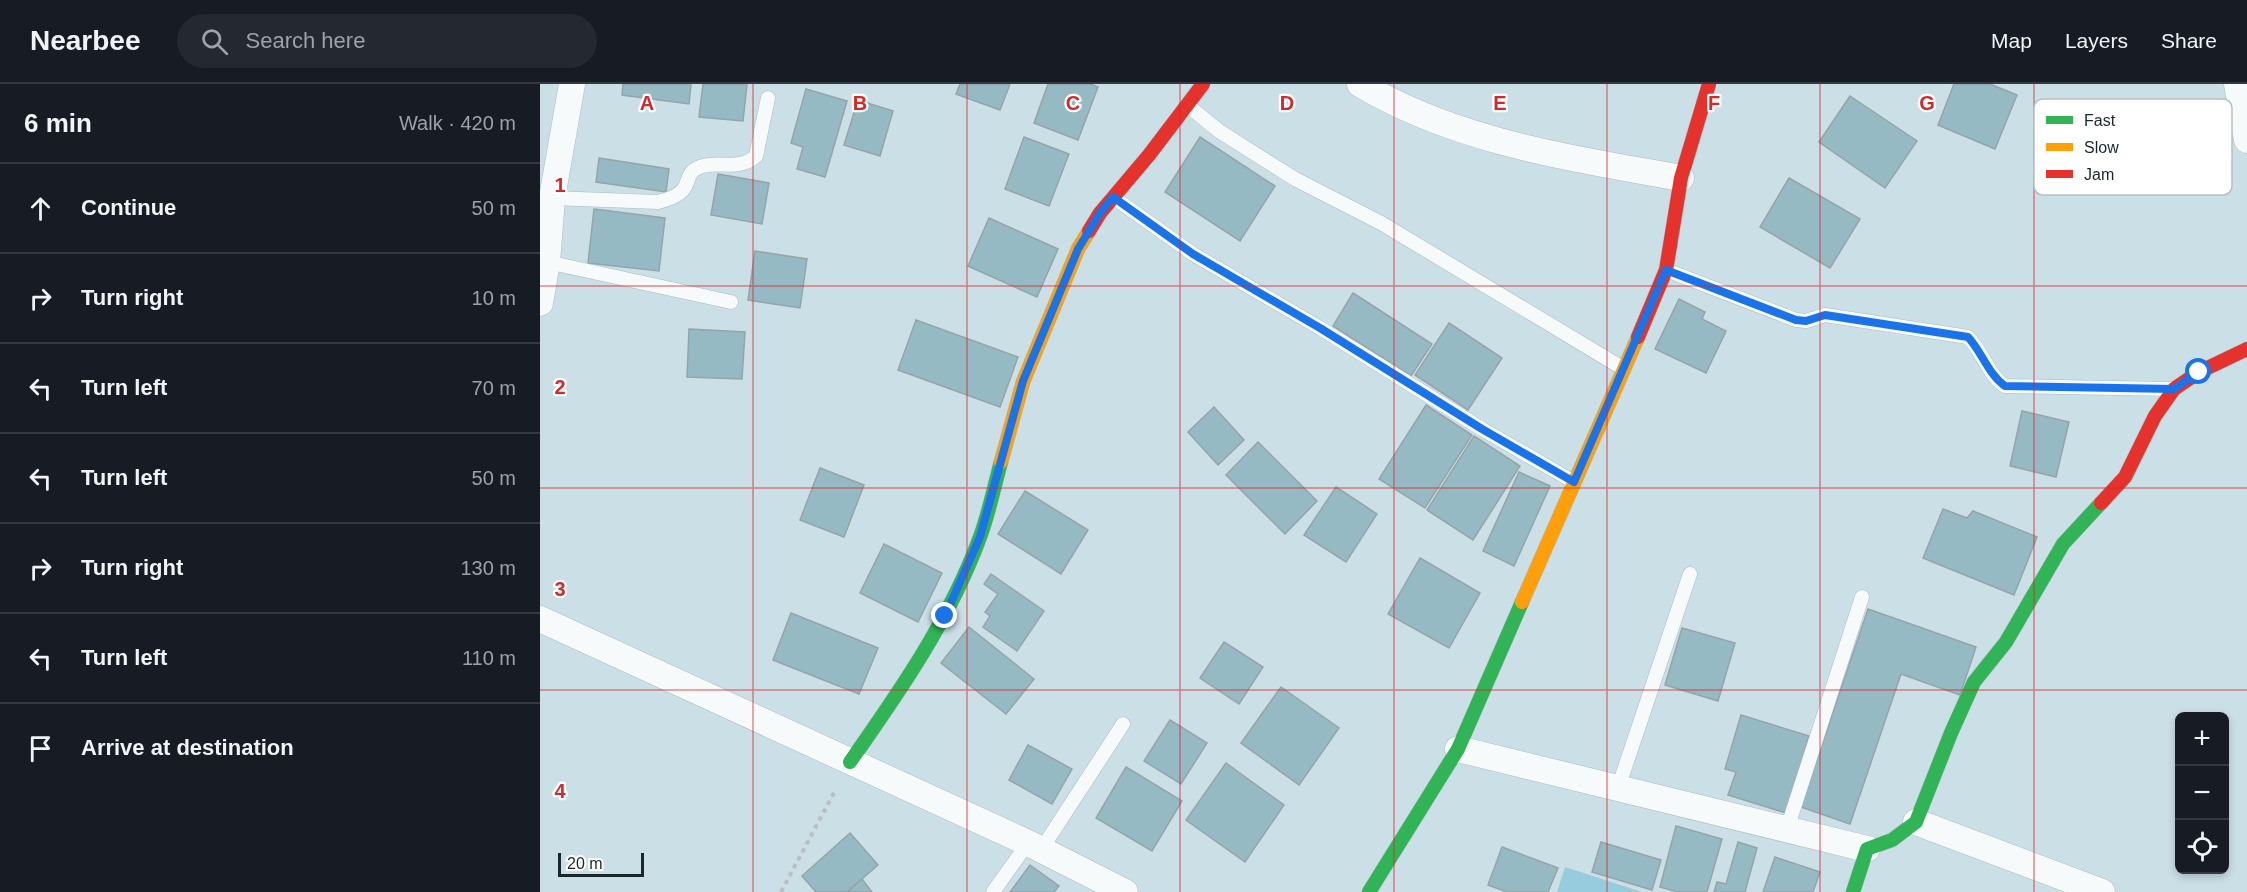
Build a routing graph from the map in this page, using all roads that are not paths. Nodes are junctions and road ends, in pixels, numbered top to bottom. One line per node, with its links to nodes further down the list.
1 (572, 84): 11 (street)
2 (1203, 84): 7 (street)
3 (1360, 84): 9 (street)
4 (1709, 84): 9 (street)
5 (2237, 84): 8 (street)
6 (768, 98): 11 (lane)
7 (1187, 105): 10 (street); 17 (lane)
8 (2247, 140)
9 (1681, 178): 13 (street)
10 (1113, 197): 19 (lane); 25 (street)
11 (552, 198): 12 (street)
12 (547, 262): 14 (lane); 15 (street)
13 (1666, 270): 17 (street); 18 (lane)
14 (731, 302)
15 (540, 303)
16 (2247, 349): 18 (street)
17 (1624, 369): 19 (street)
18 (2174, 389): 27 (street)
19 (1574, 482): 24 (street)
20 (1690, 574): 26 (lane)
21 (1862, 597): 28 (lane)
22 (540, 619): 25 (street)
23 (1123, 724): 29 (lane)
24 (1458, 749): 26 (street); 33 (street)
25 (850, 762): 29 (street)
26 (1618, 788): 28 (street)
27 (1916, 822): 30 (street); 35 (street)
28 (1787, 829): 30 (street)
29 (1035, 847): 31 (lane); 32 (street)
30 (1867, 849): 34 (street)
31 (993, 892)
32 (1125, 892)
33 (1369, 892)
34 (1853, 892)
35 (2102, 892)

